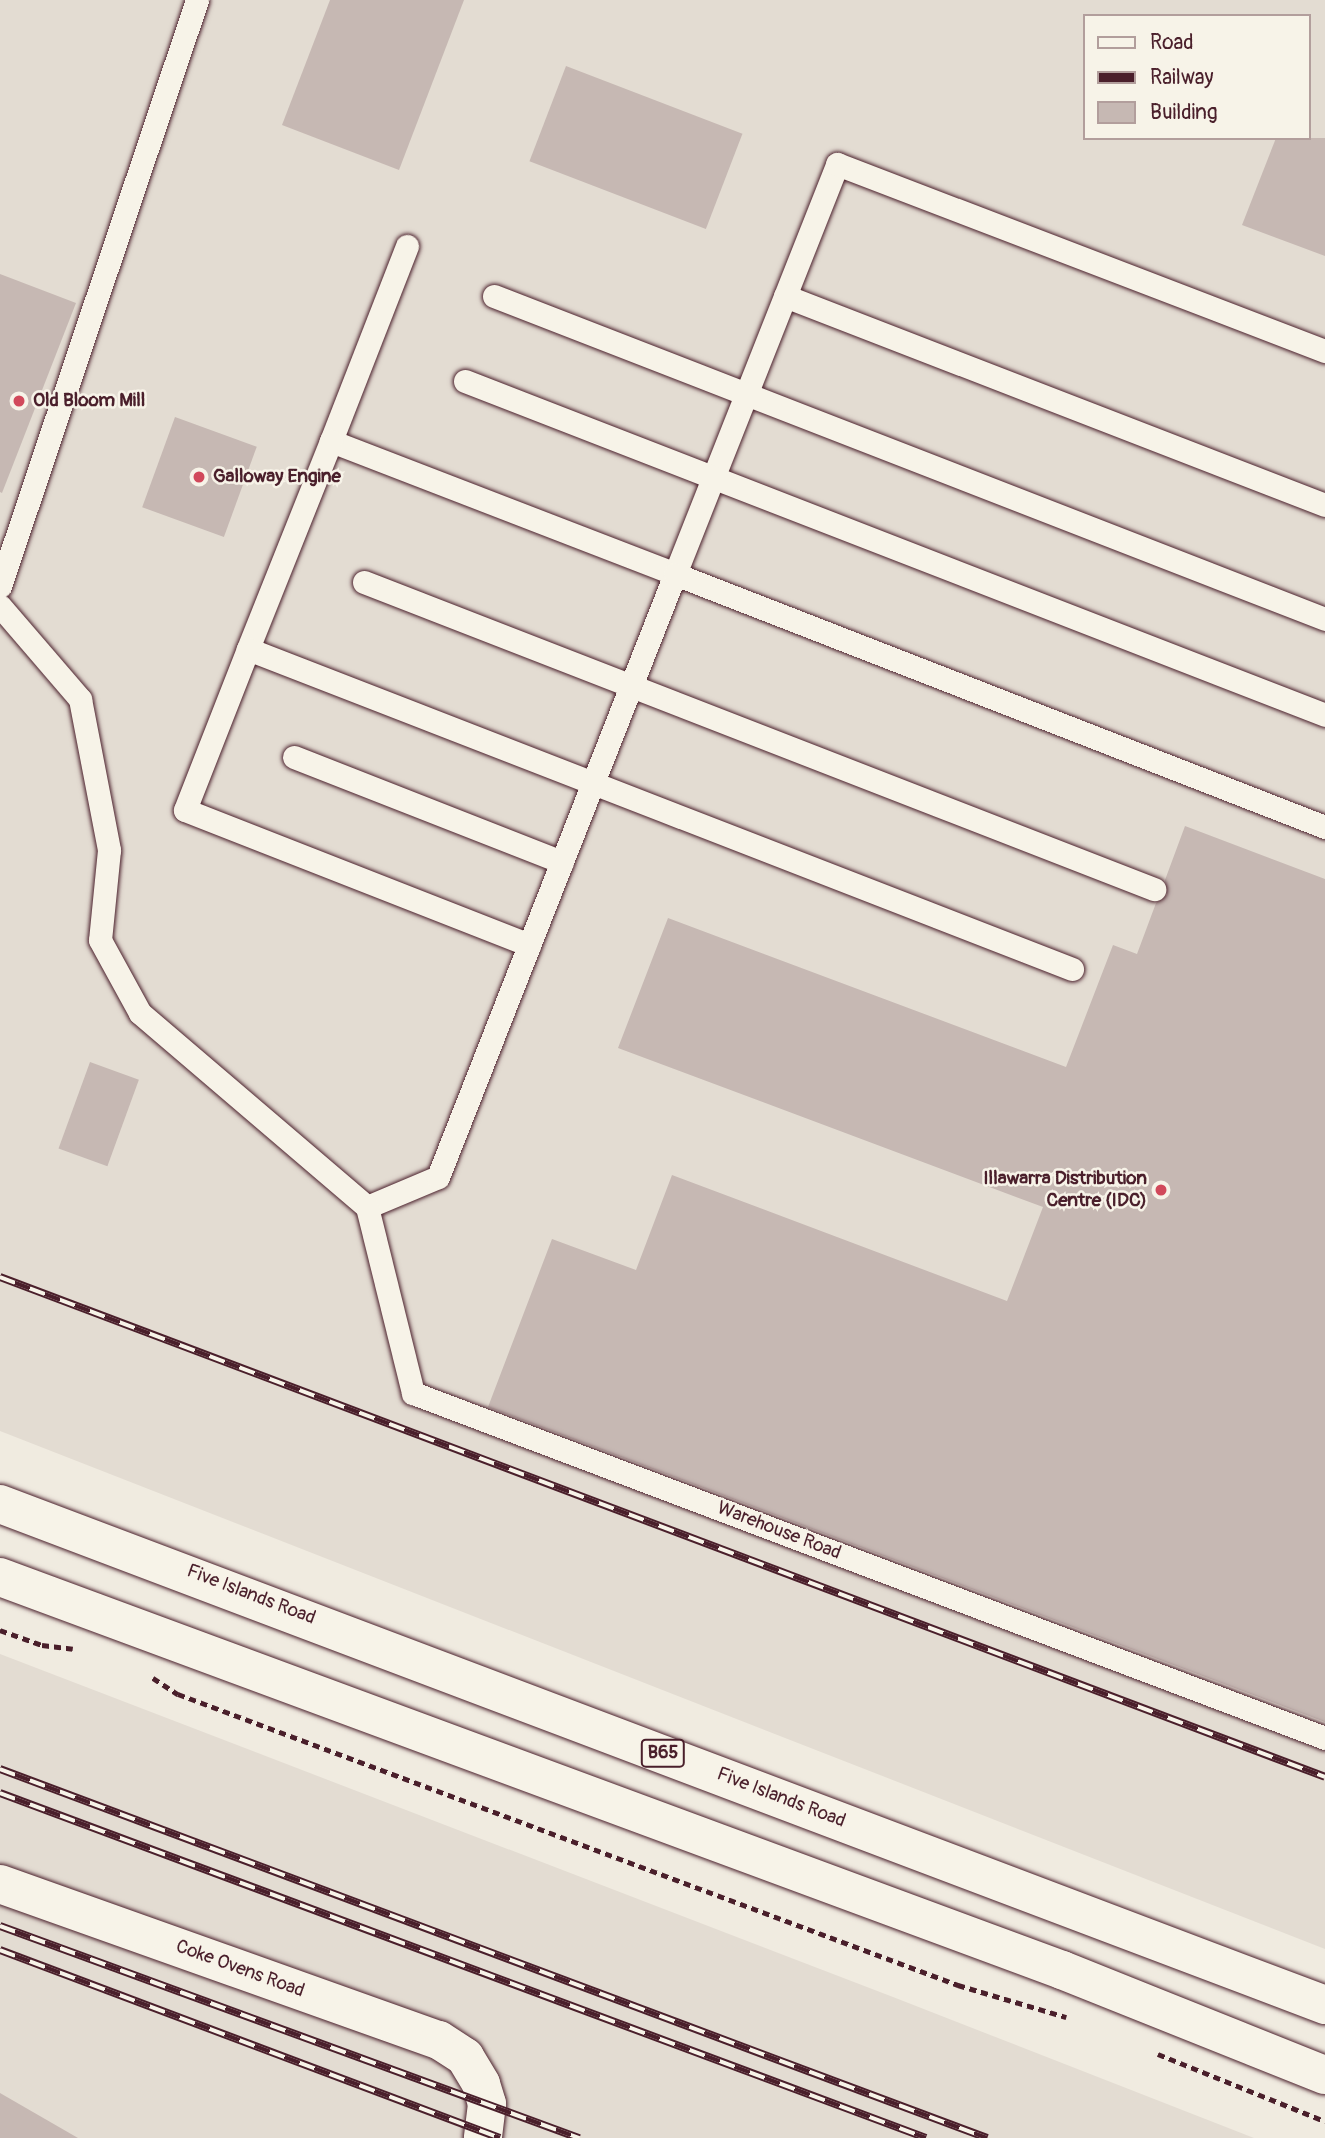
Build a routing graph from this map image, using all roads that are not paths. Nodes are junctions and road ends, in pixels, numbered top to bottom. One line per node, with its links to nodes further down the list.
1 (197, 0): 13 (lane)
2 (407, 246): 8 (lane)
3 (494, 296): 7 (lane)
4 (785, 296): 5 (lane); 7 (lane); 10 (lane)
5 (1325, 351)
6 (465, 381): 9 (lane)
7 (746, 394): 9 (lane); 15 (lane)
8 (331, 440): 11 (lane); 16 (lane)
9 (713, 477): 11 (lane); 18 (lane)
10 (1325, 505)
11 (675, 574): 17 (lane); 21 (lane)
12 (364, 582): 17 (lane)
13 (0, 586)
14 (0, 606): 26 (lane)
15 (1325, 619)
16 (248, 649): 20 (lane); 24 (lane)
17 (632, 685): 20 (lane); 23 (lane)
18 (1325, 715)
19 (294, 757): 22 (lane)
20 (593, 782): 22 (lane); 25 (lane)
21 (1325, 827)
22 (562, 862): 24 (lane)
23 (1154, 888)
24 (530, 945): 26 (lane)
25 (1072, 969)
26 (367, 1206): 29 (lane, Warehouse Road)
27 (0, 1504): 31 (main road, Five Islands Road / B65)
28 (0, 1577): 32 (main road)
29 (1325, 1738)
30 (0, 1884): 33 (main road, Coke Ovens Road)
31 (1325, 2005)
32 (1325, 2075)
33 (483, 2138)

